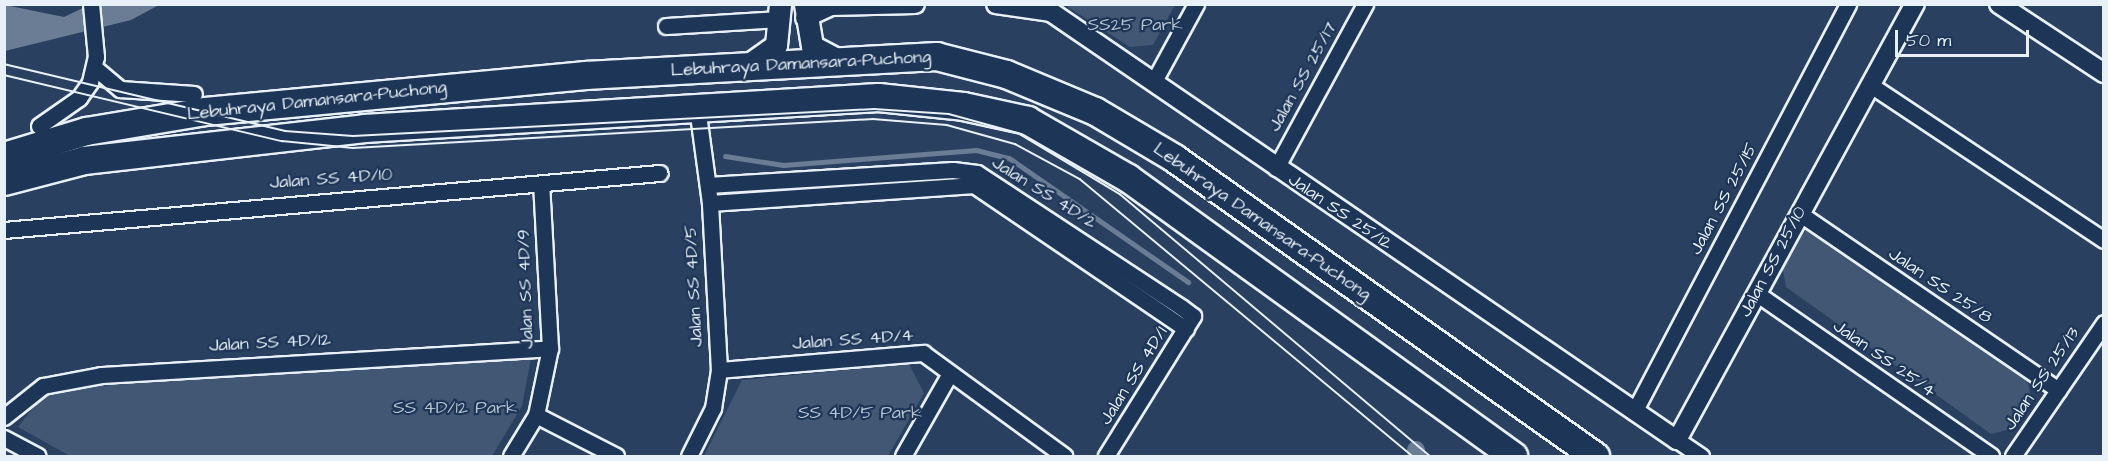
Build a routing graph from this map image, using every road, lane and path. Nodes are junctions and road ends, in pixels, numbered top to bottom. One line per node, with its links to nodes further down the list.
1 (91, 4): 13 (street)
2 (915, 4): 9 (street)
3 (996, 4): 17 (street, Jalan SS 25/12)
4 (1196, 4): 17 (street)
5 (1365, 4): 24 (street, Jalan SS 25/17)
6 (1848, 4): 40 (street, Jalan SS 25/15)
7 (1915, 4): 18 (street, Jalan SS 25/10)
8 (1999, 4): 15 (street)
9 (805, 11): 10 (main road); 12 (main road)
10 (780, 12): 11 (street); 14 (main road)
11 (666, 27)
12 (838, 60): 14 (highway, Lebuhraya Damansara–Puchong); 53 (highway, Lebuhraya Damansara–Puchong)
13 (96, 62): 19 (street); 21 (street)
14 (745, 67): 16 (highway, Lebuhraya Damansara–Puchong)
15 (2103, 73)
16 (524, 80): 19 (highway); 23 (highway, Lebuhraya Damansara–Puchong)
17 (1154, 81): 24 (street, Jalan SS 25/12)
18 (1869, 84): 30 (street, Jalan SS 25/10); 32 (street)
19 (194, 94): 21 (highway)
20 (697, 108): 26 (highway, Lebuhraya Damansara–Puchong); 28 (street, Jalan SS 4D/5); 52 (highway, Lebuhraya Damansara–Puchong)
21 (39, 126): 22 (highway)
22 (4, 138)
23 (4, 156)
24 (1276, 168): 40 (street, Jalan SS 25/12)
25 (660, 173): 27 (street, Jalan SS 4D/10)
26 (4, 181)
27 (541, 184): 31 (street, Jalan SS 4D/10); 36 (street, Jalan SS 4D/9)
28 (708, 185): 29 (street, Jalan SS 4D/5); 34 (street, Jalan SS 4D/2)
29 (710, 202): 34 (street); 37 (street, Jalan SS 4D/5)
30 (1799, 213): 33 (street, Jalan SS 25/10); 39 (street, Jalan SS 25/8)
31 (4, 230)
32 (2103, 240)
33 (1756, 293): 44 (street, Jalan SS 25/10); 55 (street, Jalan SS 25/4)
34 (1190, 322): 51 (street, Jalan SS 4D/1)
35 (2103, 323): 39 (street, Jalan SS 25/13)
36 (550, 348): 41 (street, Jalan SS 4D/9); 42 (street, Jalan SS 4D/12)
37 (719, 370): 38 (street, Jalan SS 4D/4); 48 (street, Jalan SS 4D/5)
38 (949, 375): 49 (street); 50 (street, Jalan SS 4D/4)
39 (2058, 390): 56 (street, Jalan SS 25/13)
40 (1634, 412): 44 (street, Jalan SS 25/12)
41 (536, 415): 46 (street, Jalan SS 4D/9); 47 (street)
42 (4, 417)
43 (4, 438): 45 (street)
44 (1677, 440): 54 (street)
45 (38, 456)
46 (511, 456)
47 (616, 456)
48 (689, 456)
49 (903, 456)
50 (1064, 456)
51 (1106, 456)
52 (1514, 456)
53 (1595, 456)
54 (1701, 456)
55 (1991, 456)
56 (2013, 456)

